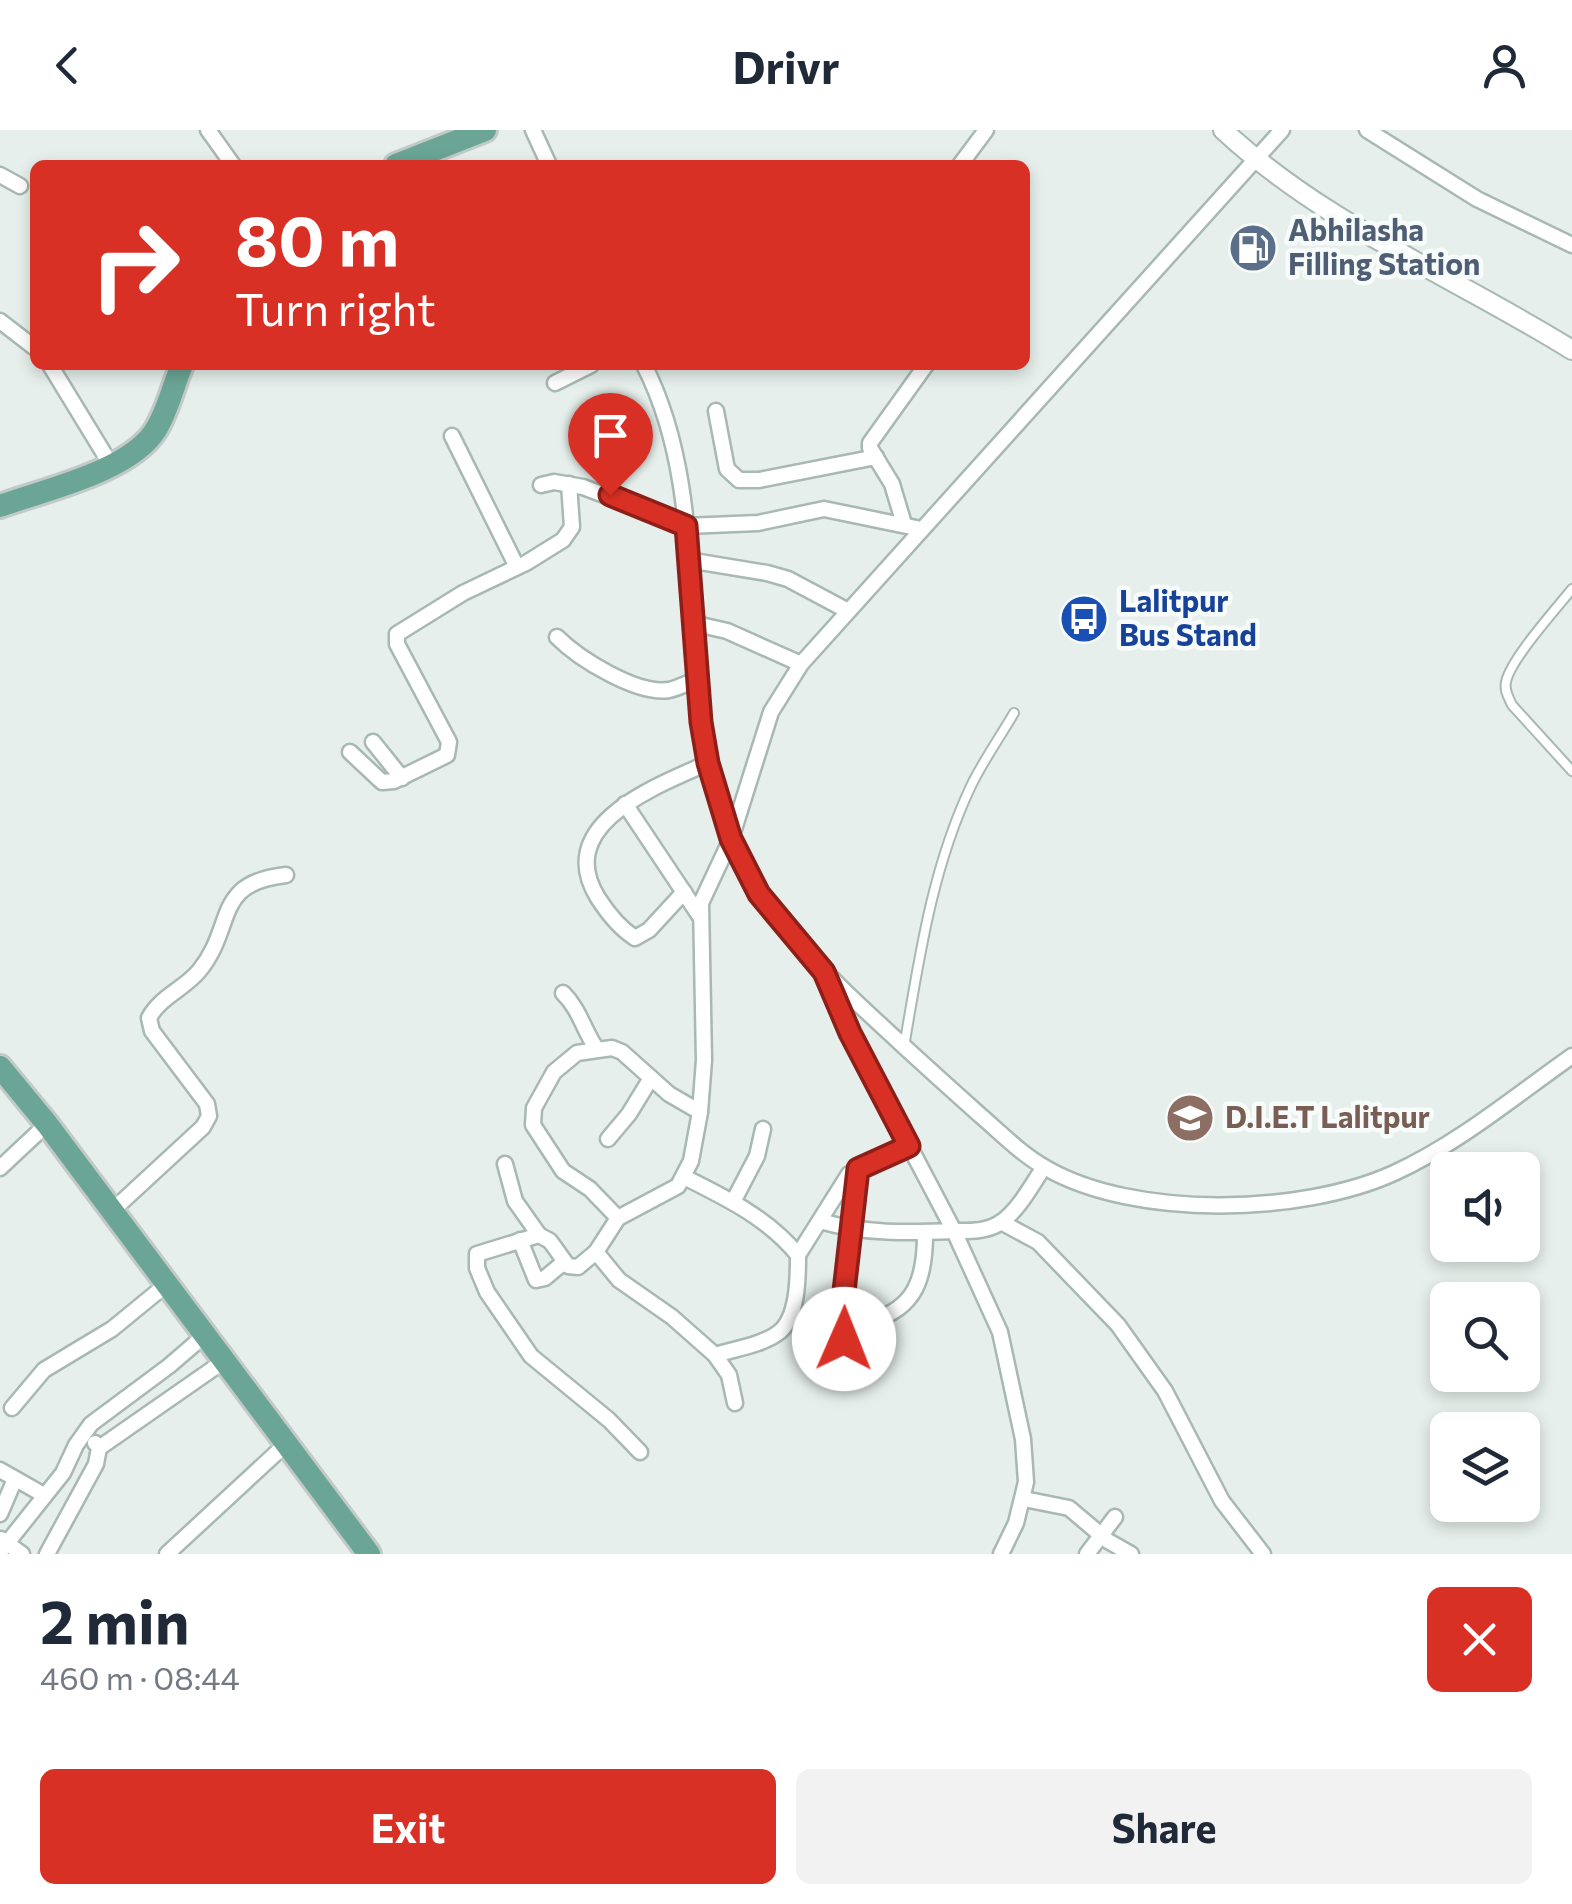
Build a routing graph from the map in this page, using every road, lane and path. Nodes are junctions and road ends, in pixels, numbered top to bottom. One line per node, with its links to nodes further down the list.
1 (208, 130): 8 (street)
2 (485, 130): 9 (main road)
3 (533, 130): 10 (street)
4 (986, 130): 11 (street)
5 (1223, 130): 12 (street)
6 (1282, 130): 12 (street)
7 (1366, 130): 15 (street)
8 (229, 160)
9 (409, 160)
10 (547, 160)
11 (964, 160)
12 (1255, 160): 18 (street); 34 (street)
13 (0, 176): 14 (street)
14 (20, 186)
15 (1572, 246)
16 (0, 321): 17 (street)
17 (30, 344)
18 (1572, 350)
19 (53, 370): 28 (street)
20 (180, 370): 28 (main road)
21 (581, 370): 24 (street)
22 (646, 370): 33 (street)
23 (922, 370): 27 (street)
24 (555, 383)
25 (716, 412): 27 (street)
26 (452, 436): 36 (street)
27 (876, 458): 32 (street)
28 (111, 465): 31 (main road)
29 (569, 484): 30 (street); 33 (street); 36 (street)
30 (541, 485)
31 (0, 506)
32 (904, 524): 33 (street); 34 (street)
33 (686, 526): 35 (street)
34 (921, 528): 38 (street)
35 (688, 560): 38 (street); 39 (street)
36 (517, 567): 48 (street)
37 (1572, 589): 47 (lane)
38 (848, 611): 41 (street)
39 (692, 623): 41 (street); 42 (street)
40 (557, 637): 42 (street)
41 (801, 664): 50 (street)
42 (698, 678): 46 (street)
43 (1014, 713): 56 (lane)
44 (373, 742): 48 (street)
45 (350, 752): 48 (street)
46 (708, 763): 49 (street); 50 (street)
47 (1572, 772)
48 (402, 778)
49 (625, 804): 52 (street); 52 (street)
50 (731, 839): 53 (street); 54 (street)
51 (286, 875): 72 (street)
52 (684, 892): 53 (street)
53 (699, 915): 61 (street)
54 (824, 972): 56 (street); 65 (street)
55 (563, 993): 57 (street)
56 (904, 1047): 67 (street)
57 (596, 1048): 60 (street); 73 (street)
58 (1572, 1056): 67 (street)
59 (0, 1067): 62 (main road)
60 (652, 1078): 61 (street); 64 (street)
61 (700, 1112): 70 (street)
62 (47, 1124): 68 (street); 72 (main road)
63 (762, 1129): 71 (street)
64 (608, 1139)
65 (909, 1146): 69 (street); 77 (street)
66 (505, 1164): 79 (street)
67 (1044, 1167): 75 (street)
68 (0, 1168)
69 (858, 1169): 74 (street); 76 (street)
70 (684, 1176): 71 (street); 73 (street)
71 (733, 1202): 82 (street)
72 (112, 1211): 84 (main road)
73 (618, 1218): 81 (street)
74 (820, 1221): 76 (street); 82 (street)
75 (1001, 1222): 77 (street); 111 (street)
76 (851, 1230): 78 (street); 89 (street)
77 (954, 1231): 78 (street); 99 (street)
78 (925, 1234): 85 (street)
79 (539, 1235): 80 (street); 83 (street)
80 (520, 1240): 83 (street); 95 (street)
81 (596, 1252): 83 (street); 87 (street)
82 (798, 1256): 87 (street)
83 (564, 1262)
84 (167, 1284): 86 (main road); 91 (street)
85 (870, 1321)
86 (205, 1335): 88 (main road); 92 (street)
87 (716, 1355): 90 (street)
88 (224, 1361): 93 (main road); 94 (street)
89 (848, 1378)
90 (736, 1402)
91 (12, 1408)
92 (84, 1432): 94 (street); 98 (street)
93 (286, 1444): 106 (street); 107 (main road)
94 (98, 1448): 105 (street)
95 (640, 1452)
96 (0, 1470): 97 (street)
97 (15, 1479): 98 (street); 100 (street)
98 (44, 1495): 103 (street)
99 (1024, 1500): 102 (street); 108 (street)
100 (0, 1514)
101 (1114, 1518): 102 (street)
102 (1100, 1535): 109 (street); 110 (street)
103 (2, 1545): 104 (street)
104 (22, 1554)
105 (48, 1554)
106 (167, 1554)
107 (369, 1554)
108 (1000, 1554)
109 (1087, 1554)
110 (1131, 1554)
111 (1263, 1554)

